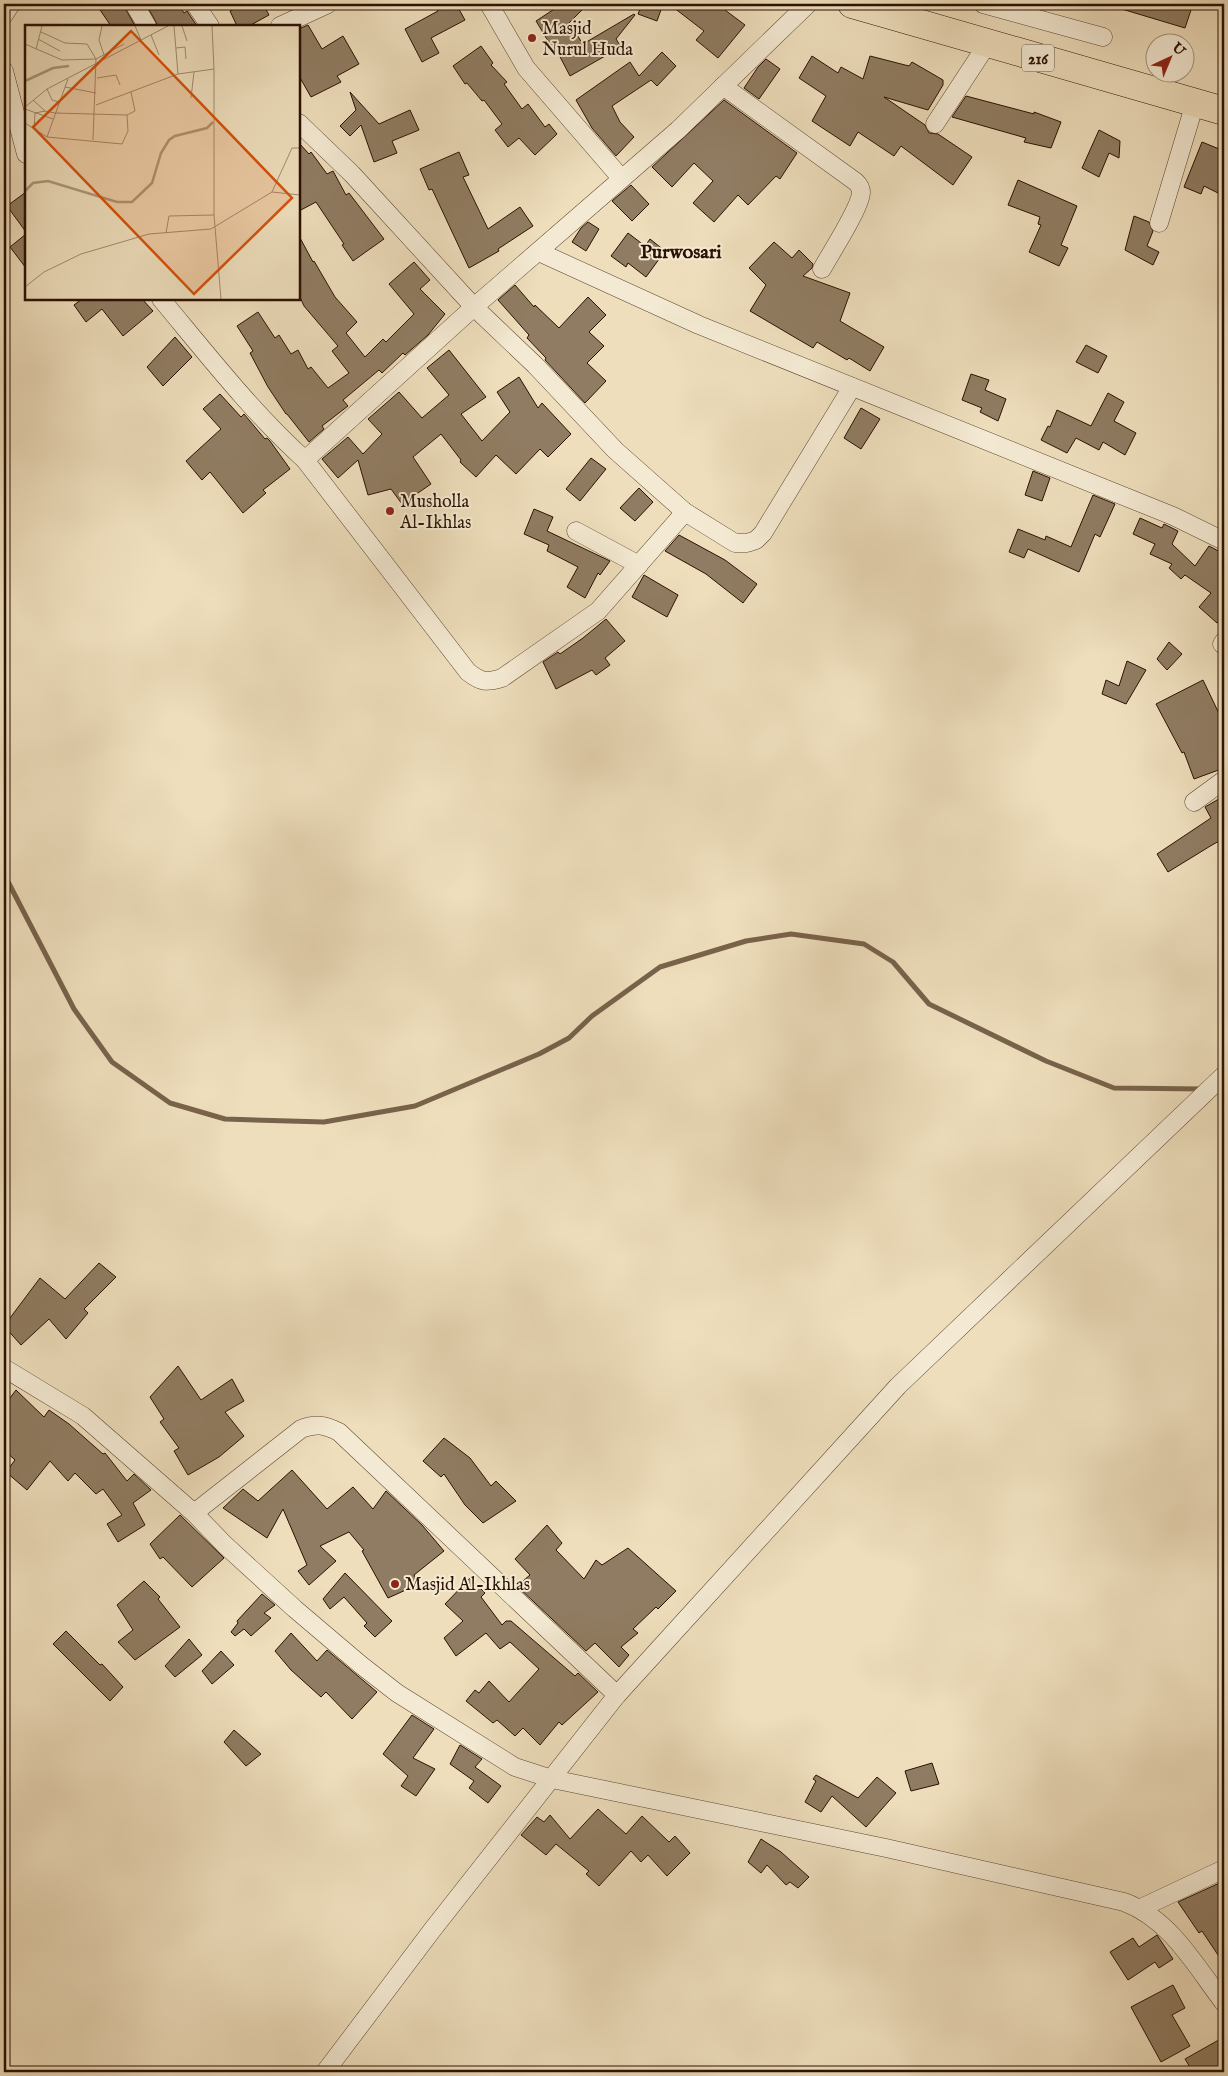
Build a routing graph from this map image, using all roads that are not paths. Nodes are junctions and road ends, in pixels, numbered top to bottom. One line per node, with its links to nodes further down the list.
1 (11, 4): 9 (street)
2 (134, 4): 10 (street)
3 (196, 4): 11 (street)
4 (489, 4): 23 (street)
5 (808, 4): 16 (street)
6 (852, 4): 14 (main road, 216)
7 (984, 4): 13 (street)
8 (324, 5): 12 (street)
9 (4, 15)
10 (146, 25)
11 (209, 25)
12 (282, 25)
13 (1103, 38)
14 (988, 43): 17 (main road, 216); 21 (street)
15 (4, 71): 18 (street)
16 (723, 86): 23 (street); 26 (street)
17 (1195, 104): 19 (main road, 216); 24 (street)
18 (20, 106): 22 (street)
19 (1224, 111)
20 (300, 124): 28 (street)
21 (935, 124)
22 (25, 146)
23 (621, 178): 25 (street)
24 (1159, 223)
25 (539, 252): 28 (street); 29 (street)
26 (822, 269)
27 (162, 300): 30 (street)
28 (474, 307): 30 (street); 31 (street)
29 (852, 387): 31 (street); 33 (street)
30 (304, 460): 34 (street)
31 (685, 512): 34 (street)
32 (576, 531): 34 (street)
33 (1224, 541)
34 (639, 565)
35 (1224, 780): 36 (street)
36 (1194, 802)
37 (1224, 1075): 40 (street)
38 (4, 1368): 39 (street)
39 (194, 1513): 40 (street); 41 (street)
40 (617, 1695): 41 (street)
41 (552, 1779): 43 (street); 45 (street)
42 (1224, 1869): 43 (street)
43 (1141, 1908): 44 (street)
44 (1224, 2003)
45 (325, 2072)

